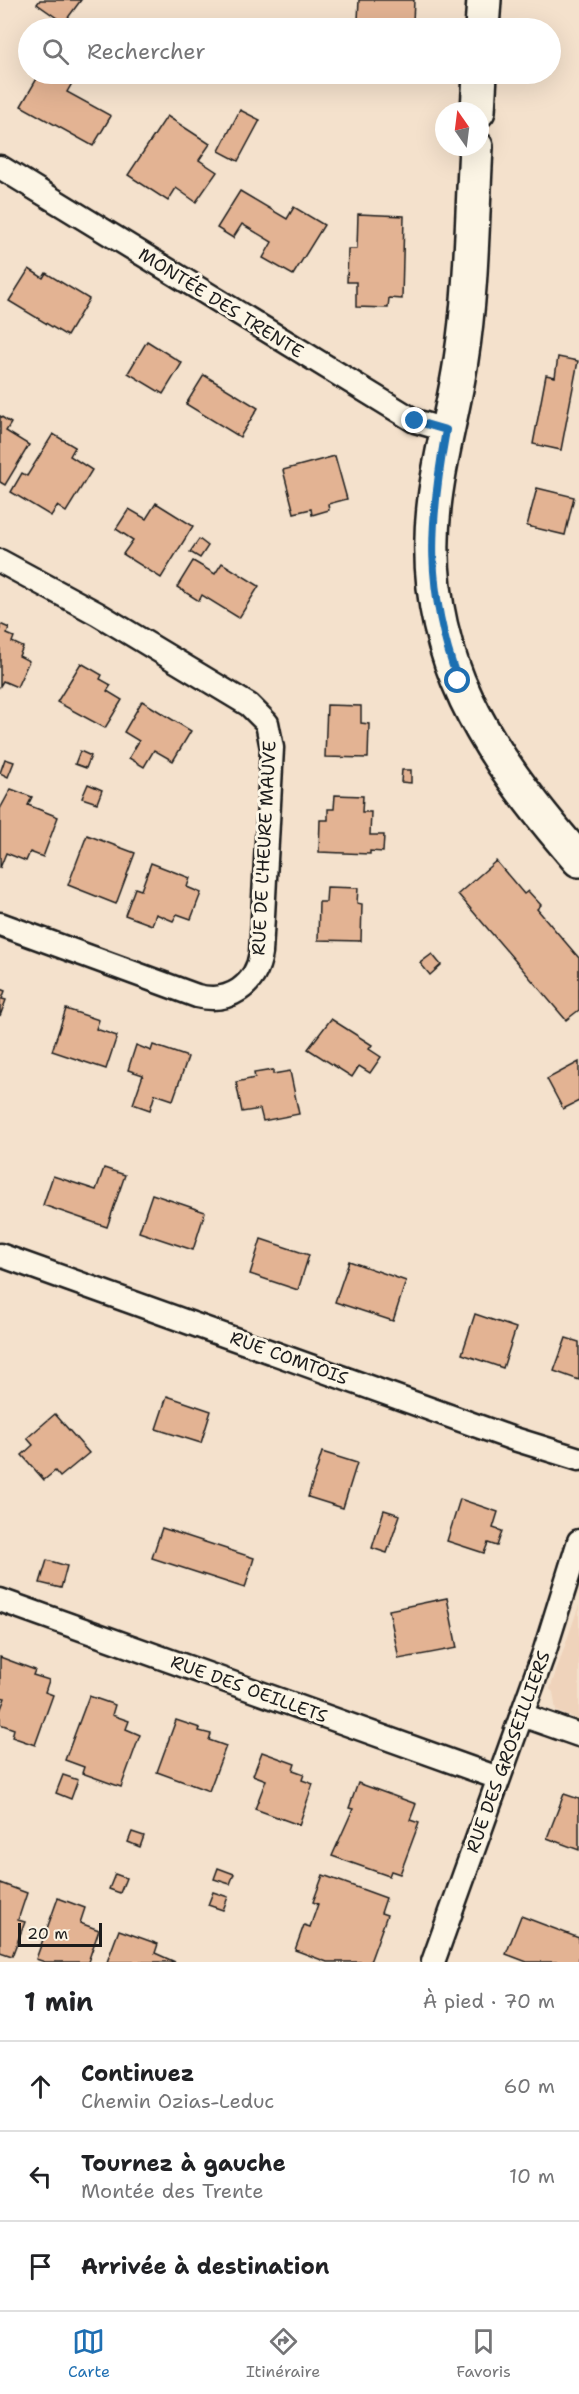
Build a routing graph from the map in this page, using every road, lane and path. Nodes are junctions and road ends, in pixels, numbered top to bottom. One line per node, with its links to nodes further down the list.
1 (484, 0): 2 (street)
2 (483, 18)
3 (479, 84): 4 (street)
4 (478, 102)
5 (475, 156): 7 (street)
6 (0, 167): 7 (street, MONTÉE DES TRENTE)
7 (446, 430): 9 (street)
8 (0, 561): 10 (street, RUE DE L'HEURE MAUVE)
9 (579, 860)
10 (0, 924)
11 (0, 1255): 12 (street, RUE COMTOIS)
12 (579, 1459)
13 (579, 1540): 15 (street, RUE DES GROSEILLIERS)
14 (0, 1600): 17 (street, RUE DES OEILLETS)
15 (522, 1715): 16 (street); 17 (street, RUE DES GROSEILLIERS)
16 (579, 1735)
17 (498, 1778): 18 (street, RUE DES GROSEILLIERS)
18 (433, 1962)

